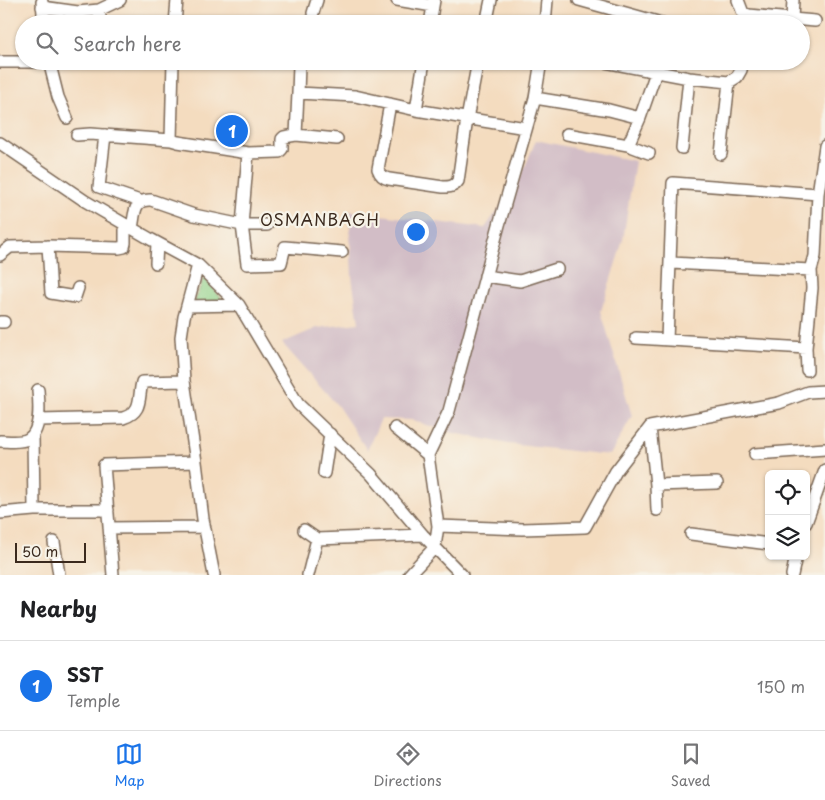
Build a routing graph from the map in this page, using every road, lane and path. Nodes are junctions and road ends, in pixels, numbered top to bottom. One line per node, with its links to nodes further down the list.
1 (120, 0): 12 (street)
2 (177, 0): 15 (street)
3 (317, 0): 13 (street)
4 (397, 0): 10 (street)
5 (491, 0): 16 (street)
6 (546, 0): 17 (street)
7 (579, 0): 18 (street)
8 (738, 0): 19 (street)
9 (793, 0): 20 (street)
10 (433, 3)
11 (42, 4): 12 (street)
12 (99, 10): 14 (street)
13 (313, 13)
14 (100, 15)
15 (176, 15)
16 (488, 15)
17 (545, 15)
18 (633, 15)
19 (749, 15)
20 (792, 15)
21 (810, 20): 22 (street)
22 (815, 20)
23 (0, 62): 24 (street)
24 (15, 62)
25 (51, 70): 40 (street)
26 (173, 70): 49 (street)
27 (299, 70): 36 (street)
28 (423, 70): 39 (street)
29 (476, 70): 42 (street)
30 (540, 70): 37 (street)
31 (658, 70): 41 (street)
32 (669, 70): 34 (street)
33 (741, 70): 35 (street)
34 (689, 78): 35 (street); 53 (street)
35 (729, 82): 56 (street)
36 (298, 93): 38 (street); 47 (street)
37 (535, 98): 41 (street); 43 (street)
38 (390, 104): 39 (street); 42 (street)
39 (416, 110): 42 (street)
40 (67, 118)
41 (640, 118): 50 (street)
42 (467, 119): 43 (street)
43 (526, 128): 72 (street)
44 (77, 134): 46 (street)
45 (567, 134): 50 (street)
46 (105, 135): 49 (street); 58 (street)
47 (296, 135): 48 (street); 54 (street)
48 (337, 139)
49 (171, 140): 54 (street)
50 (628, 145): 55 (street)
51 (825, 146): 57 (street)
52 (1, 147): 61 (street)
53 (682, 148)
54 (248, 153): 59 (street)
55 (648, 153)
56 (721, 154)
57 (818, 194): 66 (street); 68 (street)
58 (140, 201): 59 (street); 61 (street)
59 (242, 225): 60 (street); 64 (street)
60 (267, 225)
61 (129, 227): 62 (street); 63 (street)
62 (157, 243): 67 (street); 69 (street)
63 (48, 246): 65 (street); 73 (street)
64 (342, 252)
65 (0, 255)
66 (820, 256): 71 (street)
67 (156, 263)
68 (671, 263): 71 (street); 79 (street)
69 (198, 265): 76 (street); 77 (street)
70 (557, 270): 72 (street)
71 (812, 270): 74 (street)
72 (485, 276): 93 (street)
73 (78, 288)
74 (812, 288): 75 (street); 80 (street)
75 (825, 289)
76 (239, 305): 77 (street); 88 (street)
77 (188, 306): 82 (street)
78 (636, 338): 79 (street)
79 (667, 340): 80 (street)
80 (806, 348): 81 (street)
81 (807, 370)
82 (184, 381): 85 (street); 94 (street)
83 (38, 390): 85 (street)
84 (825, 392): 86 (street)
85 (39, 420): 89 (street)
86 (650, 427): 98 (street); 104 (street)
87 (395, 428): 93 (street)
88 (330, 434): 96 (street); 108 (street)
89 (33, 435): 90 (street); 99 (street)
90 (0, 441)
91 (825, 449): 92 (street)
92 (755, 454)
93 (428, 455): 104 (street)
94 (196, 462): 100 (street); 105 (street)
95 (825, 470): 103 (street)
96 (324, 473)
97 (717, 483): 98 (street)
98 (656, 484): 101 (street)
99 (34, 510): 100 (street); 102 (street)
100 (108, 510): 106 (street)
101 (657, 510)
102 (0, 513)
103 (809, 515)
104 (438, 526): 113 (street)
105 (204, 527): 106 (street); 118 (street)
106 (109, 528): 117 (street)
107 (304, 530): 110 (street)
108 (423, 534): 110 (street); 113 (street)
109 (691, 534): 112 (street)
110 (317, 539): 119 (street)
111 (54, 542): 116 (street)
112 (765, 543)
113 (435, 547): 115 (street); 120 (street)
114 (795, 560): 121 (street)
115 (459, 574)
116 (59, 575)
117 (113, 575)
118 (214, 575)
119 (308, 575)
120 (409, 575)
121 (792, 575)

